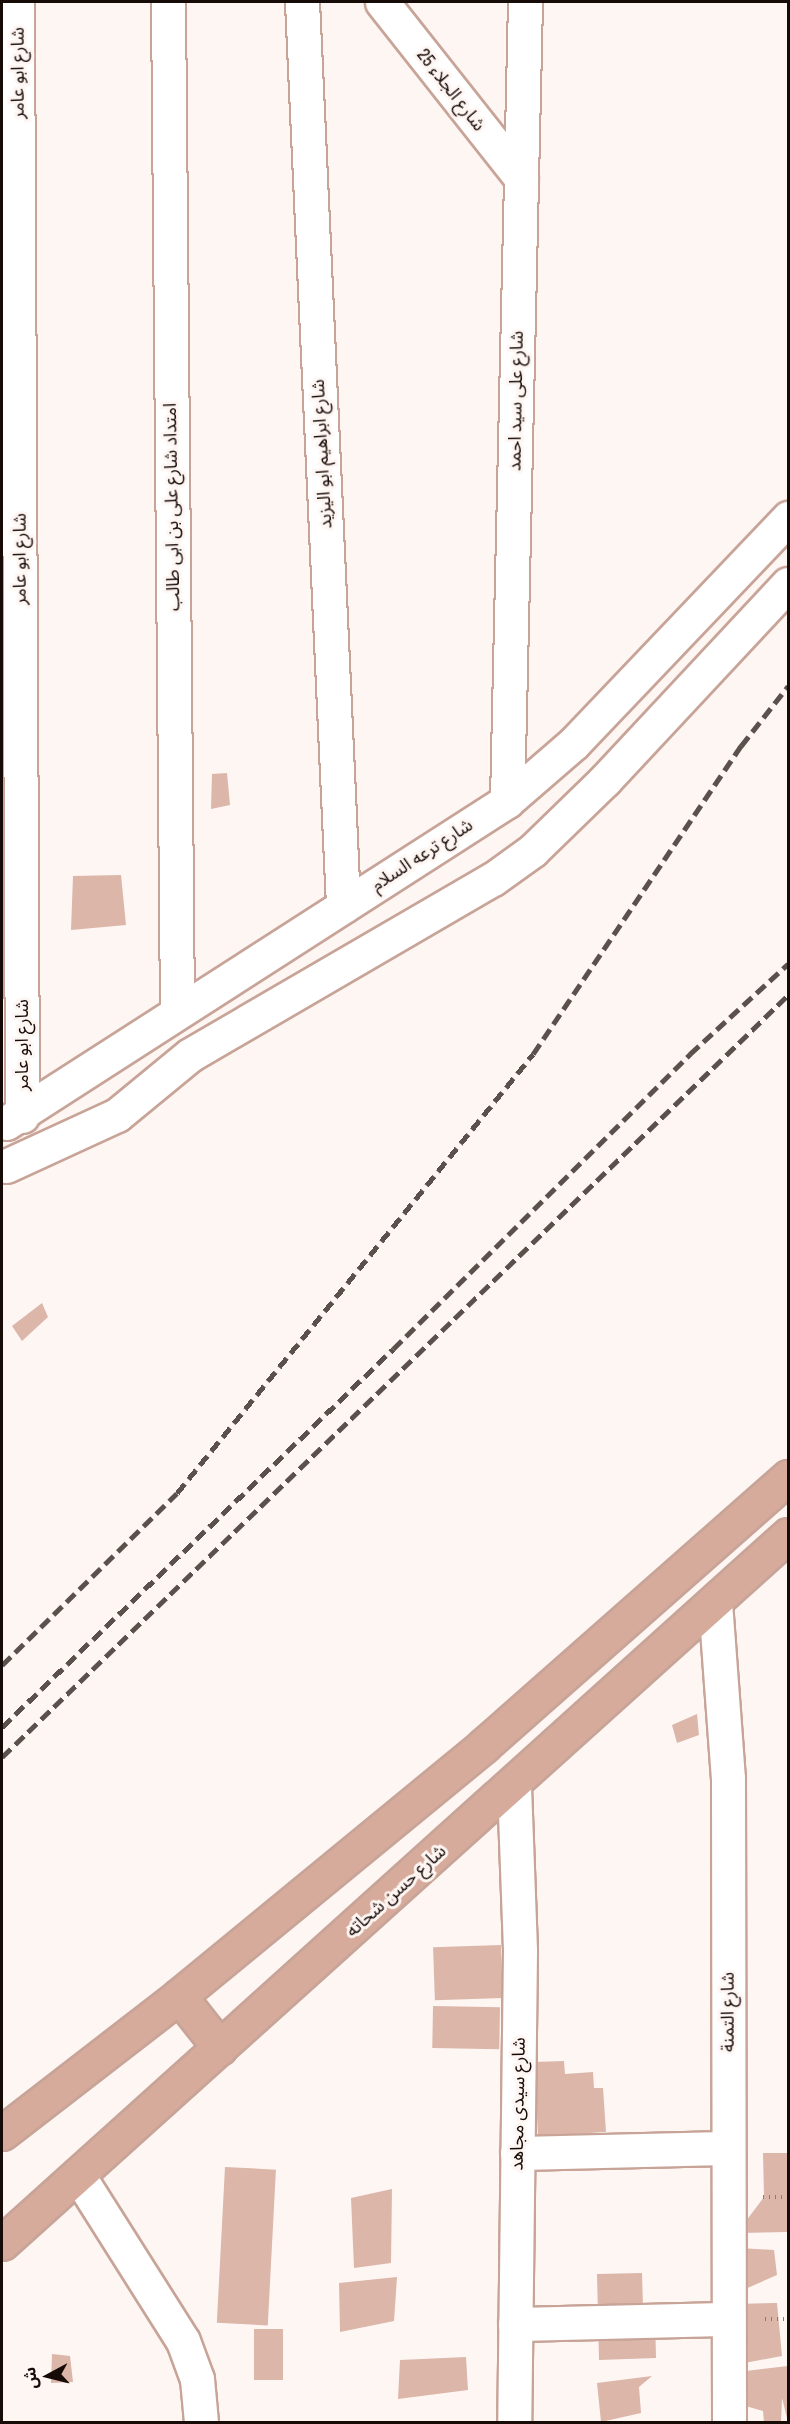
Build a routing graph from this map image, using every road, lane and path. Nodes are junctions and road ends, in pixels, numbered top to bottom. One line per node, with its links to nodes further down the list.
1 (17, 2): 13 (street, شارع ابو عامر)
2 (168, 2): 11 (street, امتداد شارع على بن ابى طالب)
3 (302, 2): 10 (street, شارع ابراهيم ابو اليزيد)
4 (382, 2): 6 (street, شارع الجلاء 25)
5 (525, 2): 6 (street, شارع على سيد احمد)
6 (521, 178): 9 (street, شارع على سيد احمد)
7 (789, 518): 9 (street, شارع ترعه السلام)
8 (789, 584): 14 (street)
9 (507, 801): 10 (street, شارع ترعه السلام)
10 (343, 906): 11 (street, شارع ترعه السلام)
11 (177, 1012): 12 (street, شارع ترعه السلام)
12 (72, 1082): 13 (street, شارع ترعه السلام); 14 (street)
13 (12, 1121)
14 (4, 1168)
15 (789, 1477): 18 (main road)
16 (789, 1536): 17 (main road, شارع حسن شحاته)
17 (715, 1602): 19 (main road, شارع حسن شحاته); 23 (street, شارع التمنة)
18 (483, 1746): 19 (main road); 20 (main road)
19 (514, 1786): 21 (main road, شارع حسن شحاته); 24 (street, شارع سيدى مجاهد)
20 (179, 1996): 21 (main road); 22 (main road)
21 (220, 2048): 25 (main road, شارع حسن شحاته)
22 (2, 2133)
23 (728, 2148): 24 (street); 27 (street, شارع التمنة)
24 (517, 2153): 28 (street, شارع سيدى مجاهد)
25 (78, 2175): 26 (main road, شارع حسن شحاته); 29 (street)
26 (2, 2243)
27 (727, 2319): 28 (street); 31 (street, شارع التمنة)
28 (515, 2324): 30 (street, شارع سيدى مجاهد)
29 (201, 2422)
30 (514, 2422)
31 (729, 2422)

